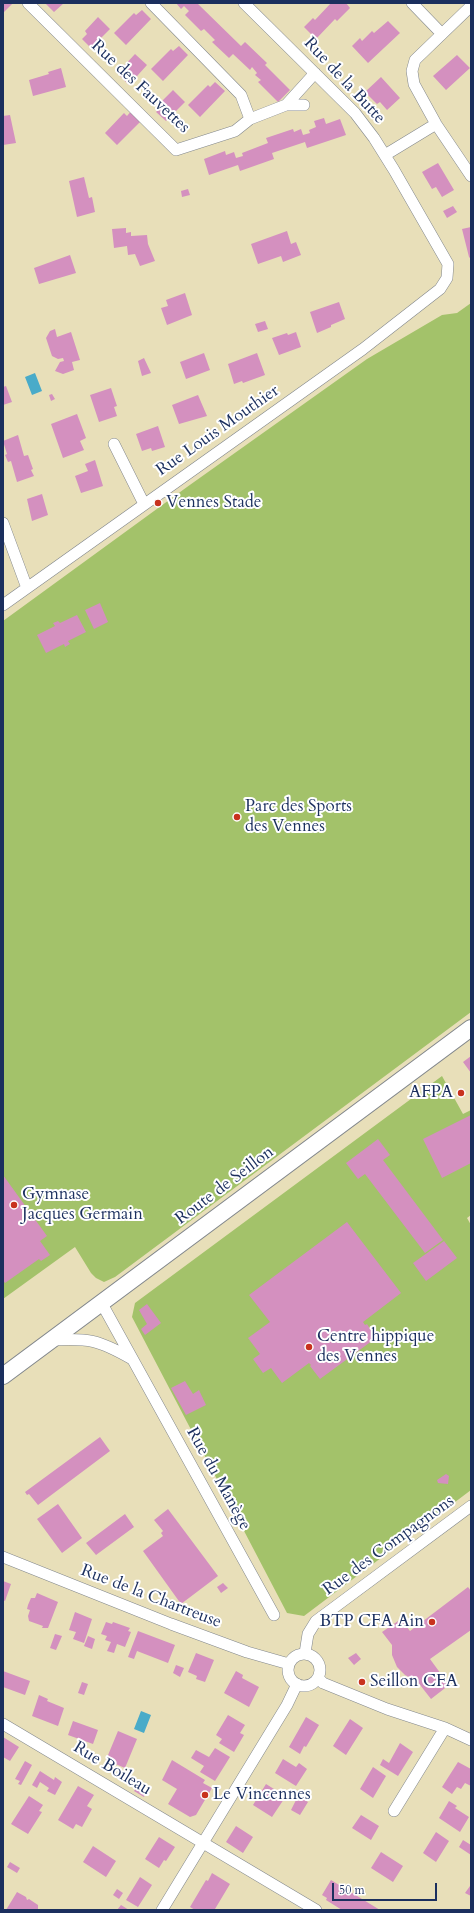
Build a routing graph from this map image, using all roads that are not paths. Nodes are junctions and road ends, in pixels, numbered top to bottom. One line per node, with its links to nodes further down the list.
1 (28, 3): 10 (street, Rue des Fauvettes)
2 (150, 3): 10 (street)
3 (244, 3): 7 (street, Rue de la Butte)
4 (412, 3): 6 (street)
5 (471, 6): 6 (street)
6 (442, 34): 11 (street)
7 (315, 73): 8 (street, Rue des Fauvettes); 12 (street, Rue de la Butte)
8 (286, 105): 9 (street, Rue des Fauvettes); 10 (street, Rue des Fauvettes)
9 (304, 105)
10 (250, 119)
11 (436, 124): 12 (street); 13 (street)
12 (384, 154): 14 (street, Rue de la Butte)
13 (471, 176)
14 (447, 278): 16 (street, Rue Louis Mouthier)
15 (114, 444): 16 (street)
16 (144, 504): 18 (street, Rue Louis Mouthier)
17 (3, 523): 18 (street)
18 (27, 588): 19 (street, Rue Louis Mouthier)
19 (3, 605)
20 (471, 1028): 21 (street, Route de Seillon)
21 (101, 1302): 22 (street, Route de Seillon); 23 (street, Rue du Manège)
22 (50, 1340): 23 (street); 24 (street, Route de Seillon)
23 (132, 1359): 27 (street, Rue du Manège)
24 (3, 1376)
25 (471, 1506): 28 (street, Rue des Compagnons)
26 (3, 1557): 29 (street, Rue de la Chartreuse)
27 (274, 1615)
28 (306, 1653): 29 (street); 30 (street)
29 (289, 1664): 31 (street)
30 (318, 1678): 31 (street); 33 (street)
31 (297, 1684): 36 (street)
32 (3, 1724): 36 (street, Rue Boileau)
33 (445, 1728): 34 (street); 35 (street)
34 (471, 1740)
35 (394, 1811)
36 (203, 1842): 37 (street); 38 (street, Rue Boileau)
37 (162, 1910)
38 (316, 1910)

